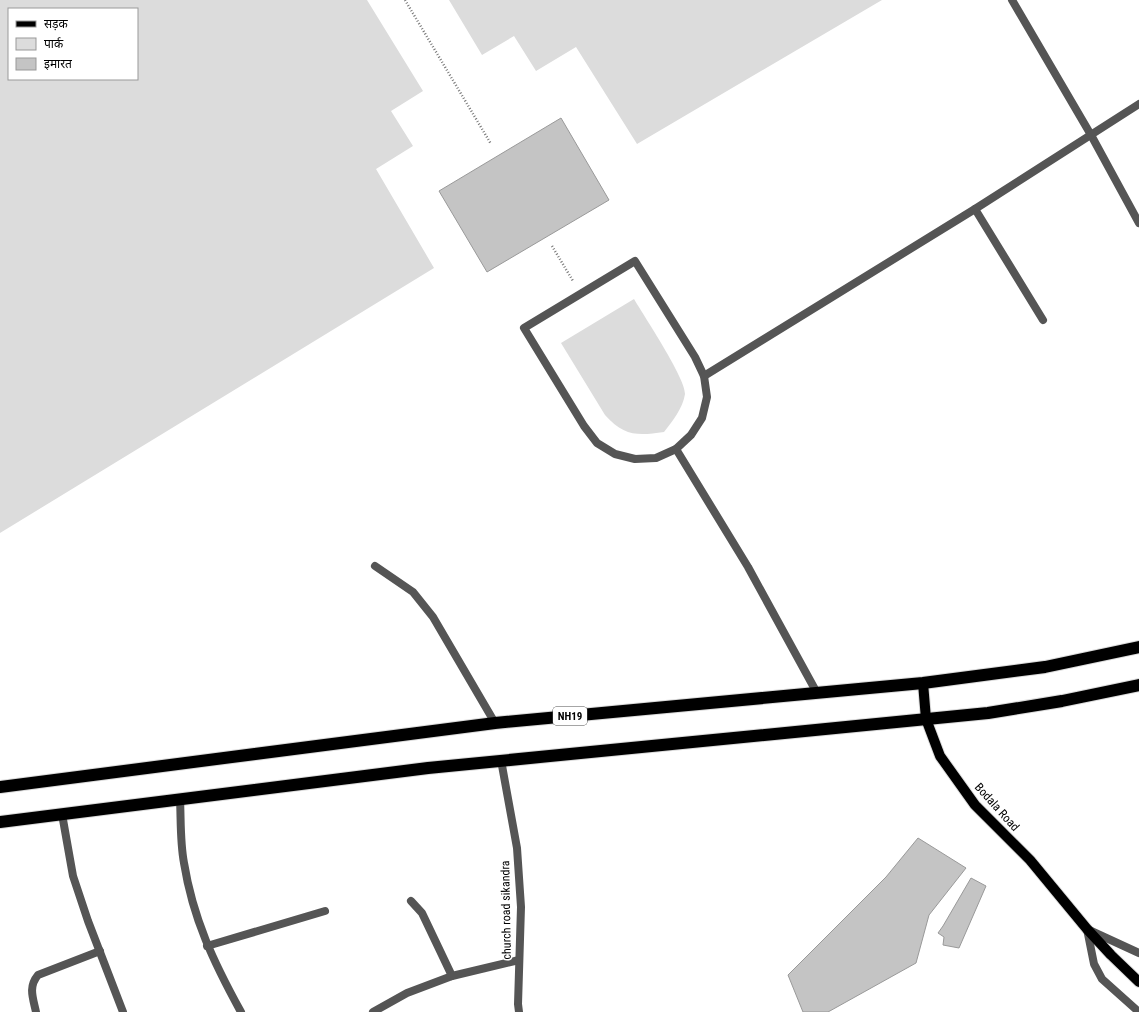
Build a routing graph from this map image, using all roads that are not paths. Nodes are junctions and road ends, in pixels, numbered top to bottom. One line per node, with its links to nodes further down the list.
1 (1012, 0): 3 (street)
2 (1139, 104): 3 (street)
3 (1091, 135): 4 (street); 5 (street)
4 (975, 209): 6 (street); 7 (street)
5 (1139, 223)
6 (1043, 320)
7 (704, 376): 8 (street); 8 (street)
8 (676, 449): 13 (street)
9 (375, 566): 15 (street)
10 (1139, 647): 11 (highway, NH19)
11 (923, 683): 13 (highway, NH19); 14 (main road, Bodala Road)
12 (1139, 685): 14 (highway)
13 (817, 693): 15 (highway, NH19)
14 (926, 718): 16 (highway); 23 (main road, Bodala Road)
15 (495, 723): 17 (highway, NH19)
16 (501, 760): 18 (highway); 27 (street, church road sikandra)
17 (0, 786)
18 (180, 799): 19 (highway); 24 (street)
19 (62, 814): 20 (highway); 25 (street)
20 (0, 822)
21 (412, 901): 28 (street)
22 (324, 910): 24 (street)
23 (1087, 929): 26 (street); 29 (main road, Bodala Road); 35 (street)
24 (207, 946): 32 (street)
25 (100, 951): 30 (street); 31 (street)
26 (1139, 953)
27 (519, 960): 28 (street); 34 (street, church road sikandra)
28 (452, 976): 33 (street)
29 (1139, 982)
30 (36, 1012)
31 (123, 1012)
32 (242, 1012)
33 (373, 1012)
34 (519, 1012)
35 (1139, 1012)

